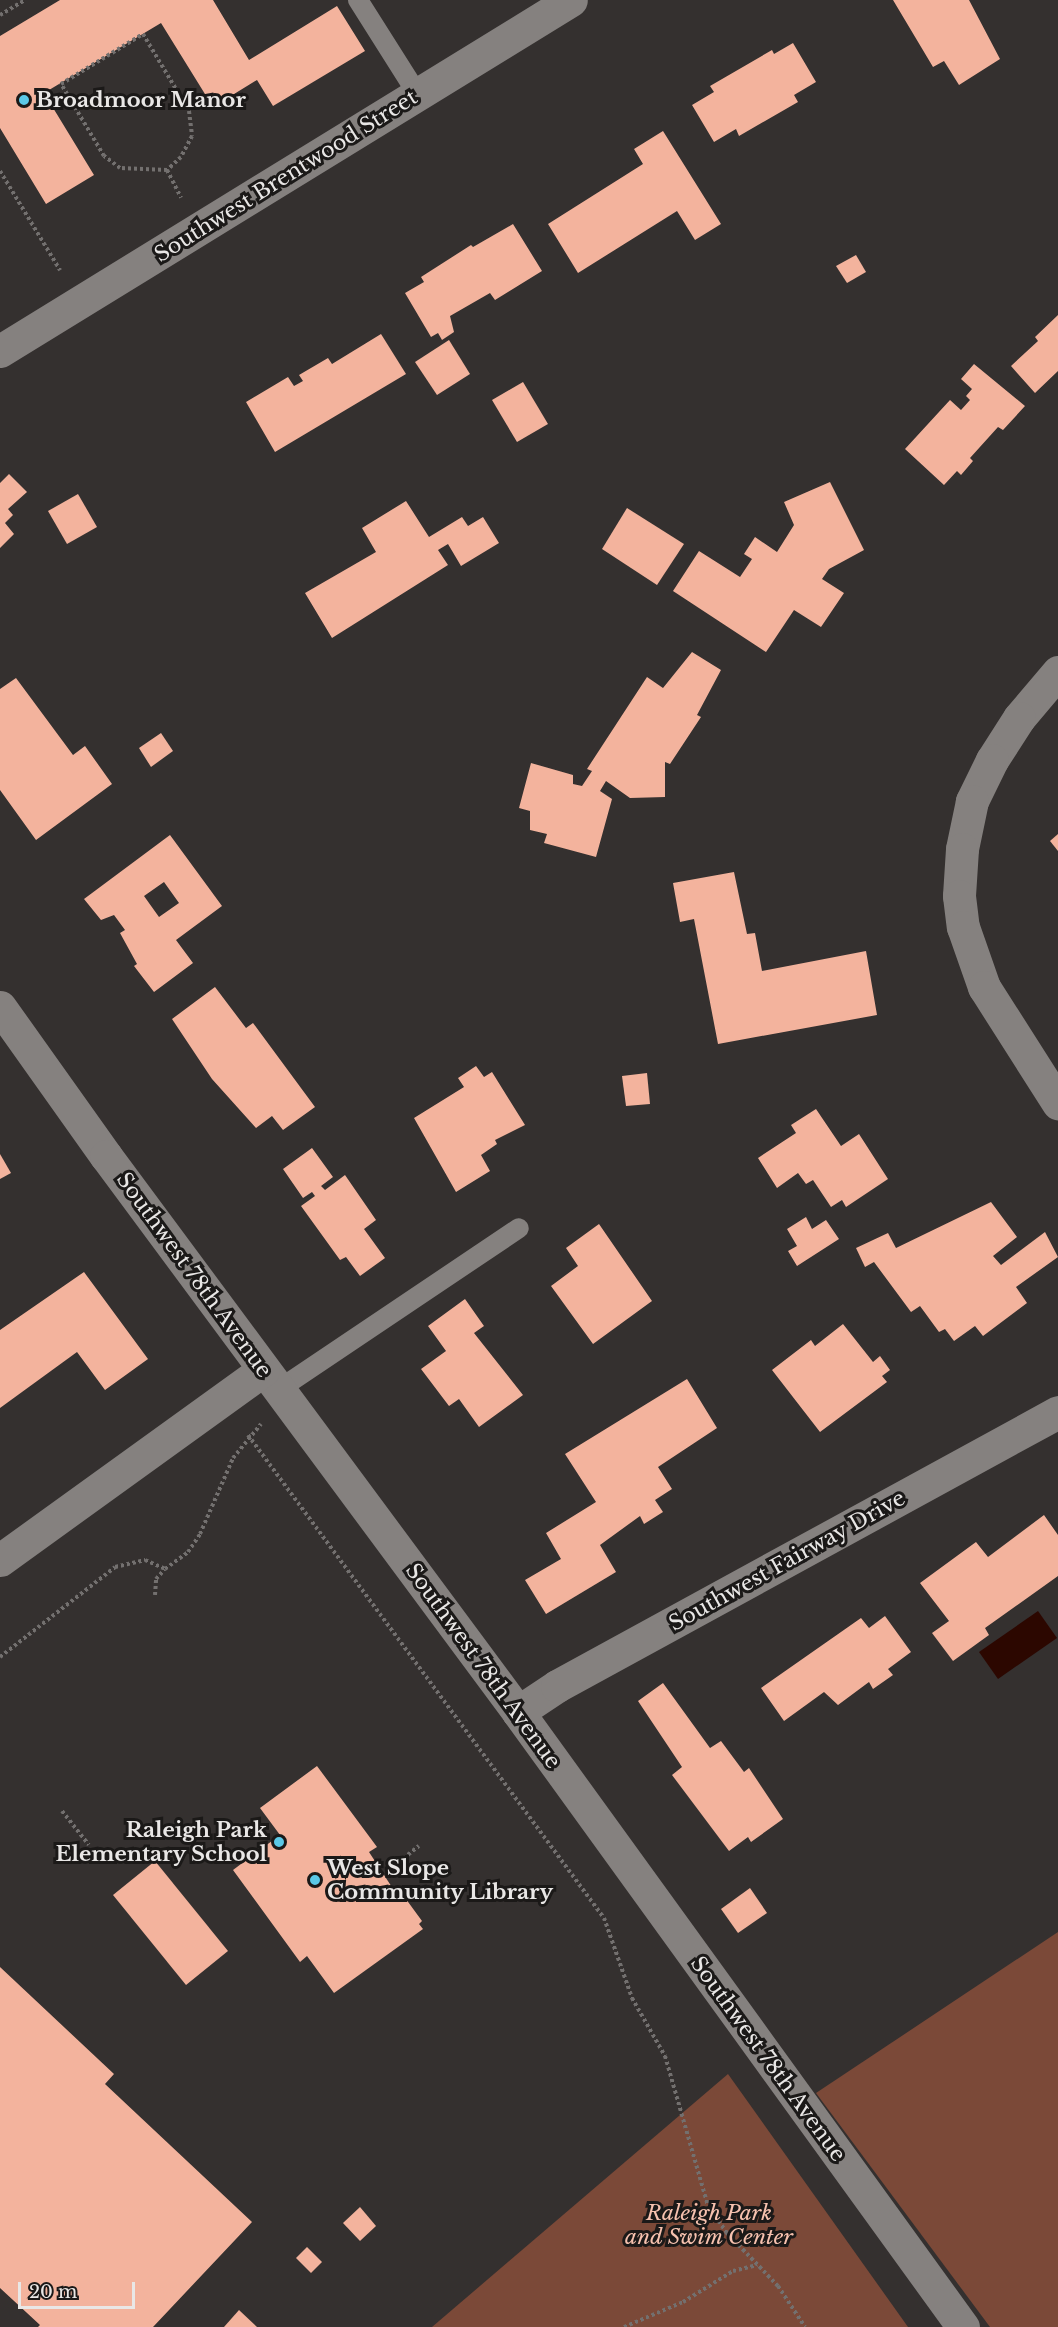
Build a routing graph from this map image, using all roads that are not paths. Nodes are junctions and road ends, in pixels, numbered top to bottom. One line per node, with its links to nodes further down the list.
1 (358, 0): 3 (lane)
2 (571, 0): 3 (street, Southwest Brentwood Street)
3 (418, 95): 4 (street, Southwest Brentwood Street)
4 (0, 351)
5 (1058, 672): 7 (street)
6 (0, 1006): 9 (street, Southwest 78th Avenue)
7 (1058, 1103)
8 (519, 1228): 9 (lane)
9 (277, 1388): 11 (street); 12 (street, Southwest 78th Avenue)
10 (1058, 1413): 12 (street, Southwest Fairway Drive)
11 (0, 1560)
12 (518, 1712): 13 (street, Southwest 78th Avenue)
13 (963, 2327)

